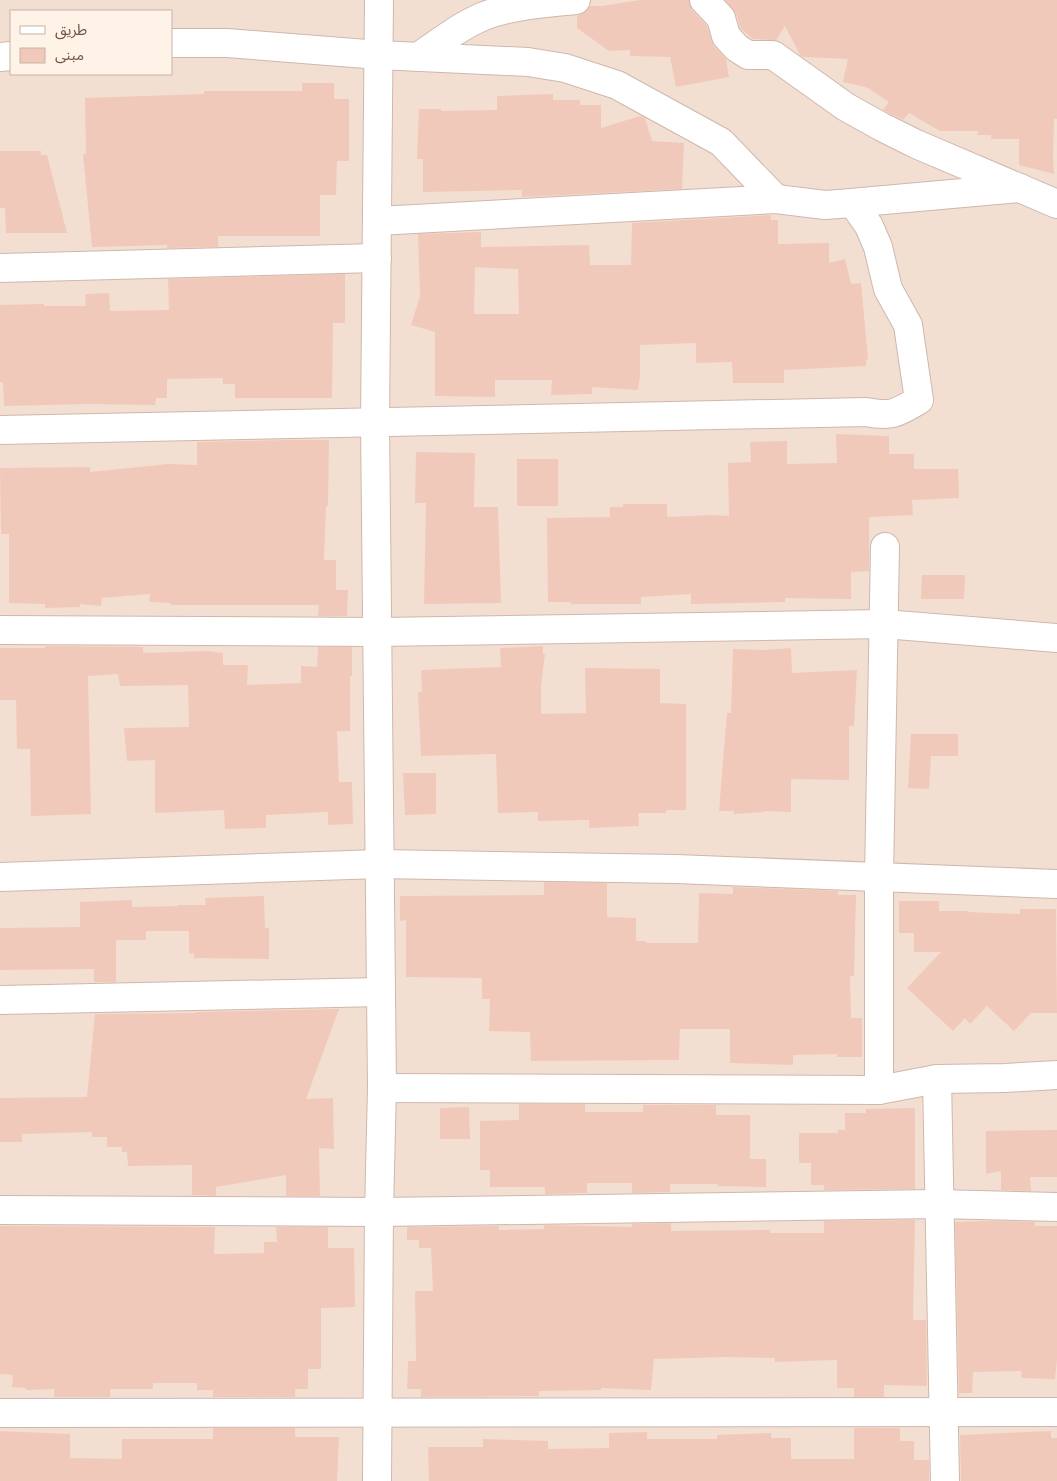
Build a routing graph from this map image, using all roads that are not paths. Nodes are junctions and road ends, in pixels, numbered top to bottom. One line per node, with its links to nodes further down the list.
1 (379, 0): 5 (street)
2 (576, 0): 6 (street)
3 (704, 0): 7 (street)
4 (172, 43): 5 (street)
5 (378, 55): 6 (street); 11 (street)
6 (418, 57): 8 (street)
7 (1020, 188): 9 (street); 10 (street)
8 (776, 199): 9 (street); 11 (street)
9 (853, 203): 14 (street)
10 (1057, 204)
11 (378, 220): 12 (street)
12 (377, 258): 13 (street); 14 (street)
13 (0, 268)
14 (375, 423): 15 (street); 19 (street)
15 (0, 430)
16 (885, 548): 17 (street)
17 (884, 624): 19 (street); 20 (street); 23 (street)
18 (0, 630): 19 (street)
19 (378, 632): 21 (street)
20 (1057, 638)
21 (380, 864): 22 (street); 23 (street); 25 (street)
22 (0, 877)
23 (879, 877): 24 (street); 30 (street)
24 (1057, 884)
25 (381, 992): 26 (street); 29 (street)
26 (0, 1000)
27 (1057, 1075): 28 (street)
28 (937, 1079): 30 (street); 31 (street)
29 (382, 1088): 30 (street); 34 (street)
30 (879, 1090)
31 (938, 1204): 32 (street); 34 (street); 36 (street)
32 (1057, 1207)
33 (0, 1210): 34 (street)
34 (379, 1212): 35 (street)
35 (377, 1412): 36 (street); 38 (street); 39 (street)
36 (942, 1412): 37 (street); 40 (street)
37 (1057, 1412)
38 (0, 1413)
39 (377, 1481)
40 (944, 1481)

